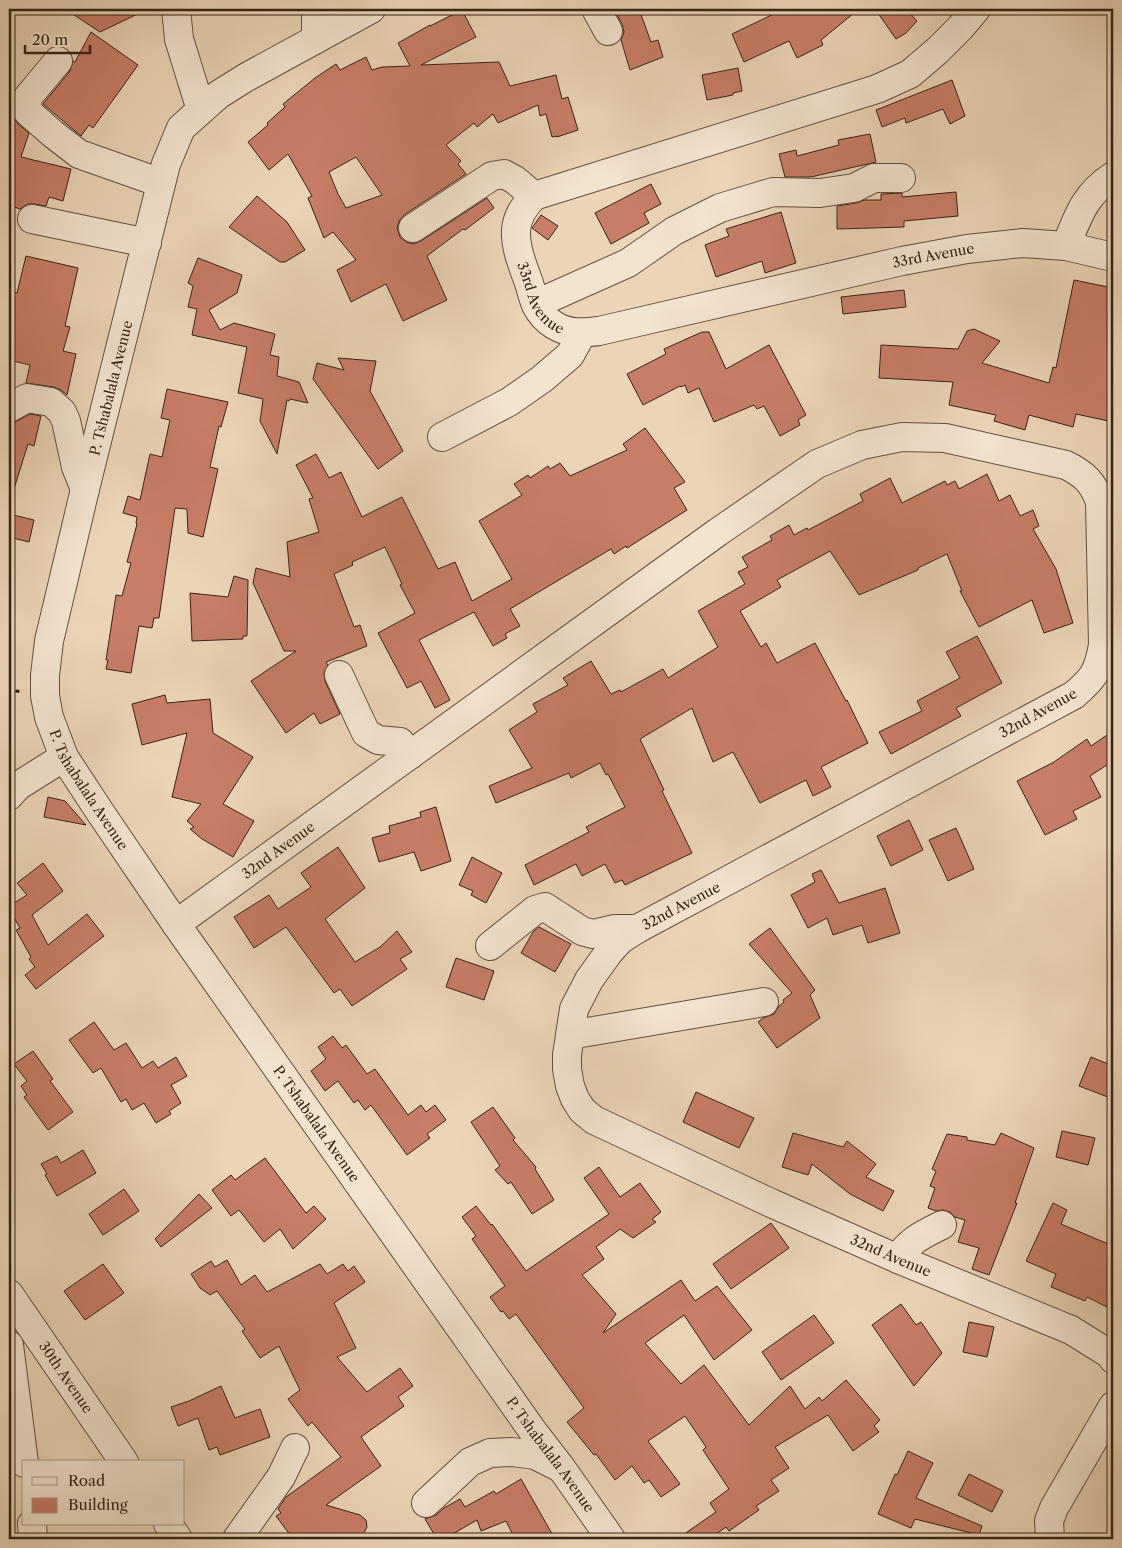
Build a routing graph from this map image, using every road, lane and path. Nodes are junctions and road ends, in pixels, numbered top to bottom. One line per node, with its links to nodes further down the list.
1 (176, 9): 7 (street)
2 (316, 9): 5 (street)
3 (371, 9): 5 (street, P. Tshabalala Avenue)
4 (976, 9): 11 (street)
5 (316, 39): 7 (street, P. Tshabalala Avenue)
6 (58, 61): 10 (street)
7 (201, 110): 10 (street, P. Tshabalala Avenue)
8 (1113, 176): 15 (street)
9 (902, 178): 17 (street)
10 (162, 183): 14 (street, P. Tshabalala Avenue)
11 (534, 196): 13 (street); 17 (street, 33rd Avenue)
12 (32, 218): 14 (street)
13 (413, 228)
14 (147, 243): 21 (street, P. Tshabalala Avenue)
15 (1066, 246): 16 (street, 33rd Avenue); 18 (street, 33rd Avenue)
16 (1113, 257)
17 (536, 304): 18 (street, 33rd Avenue)
18 (582, 334): 20 (street)
19 (9, 408): 21 (street)
20 (442, 437)
21 (85, 490): 24 (street, P. Tshabalala Avenue)
22 (339, 675): 23 (street)
23 (410, 755): 26 (street, 32nd Avenue); 27 (street, 32nd Avenue)
24 (64, 757): 25 (street); 26 (street, P. Tshabalala Avenue)
25 (9, 796)
26 (176, 924): 40 (street, P. Tshabalala Avenue)
27 (637, 929): 28 (street); 30 (street, 32nd Avenue)
28 (490, 946)
29 (764, 1002): 30 (street)
30 (570, 1035): 32 (street, 32nd Avenue)
31 (942, 1225): 32 (street)
32 (898, 1259): 35 (street, 32nd Avenue)
33 (9, 1294): 39 (street, 30th Avenue)
34 (9, 1345): 38 (street)
35 (1113, 1359)
36 (1113, 1406): 48 (street)
37 (295, 1448): 46 (street)
38 (24, 1460)
39 (123, 1460)
40 (562, 1469): 41 (street); 47 (street, P. Tshabalala Avenue)
41 (426, 1503)
42 (32, 1526): 44 (street)
43 (169, 1526): 45 (street)
44 (34, 1539)
45 (178, 1539)
46 (237, 1539)
47 (611, 1539)
48 (1050, 1539)

